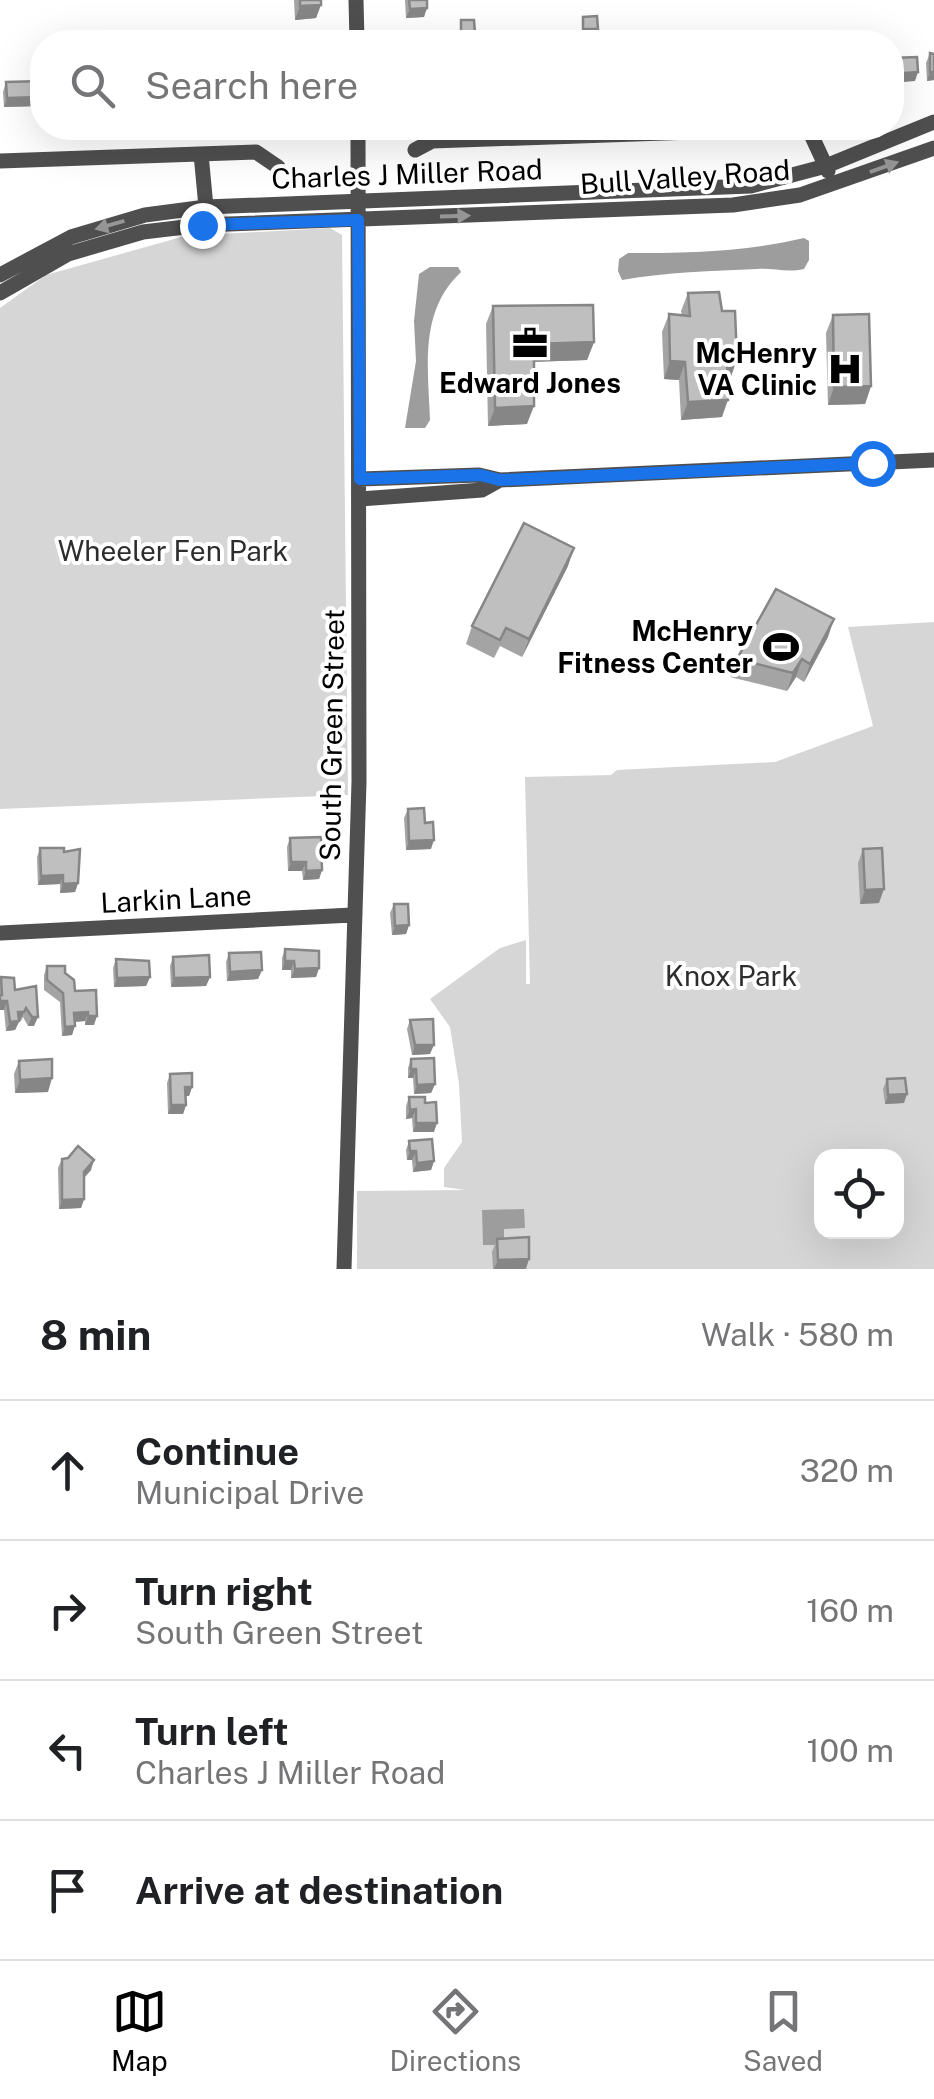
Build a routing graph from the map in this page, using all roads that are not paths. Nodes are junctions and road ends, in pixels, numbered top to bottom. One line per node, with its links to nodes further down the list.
1 (356, 0): 2 (street)
2 (357, 30)
3 (934, 122): 4 (street, Bull Valley Road)
4 (904, 134)
5 (358, 140): 16 (street, South Green Street)
6 (461, 140): 9 (street, Bull Valley Road)
7 (814, 140): 14 (street, Bull Valley Road)
8 (890, 140): 14 (street, Bull Valley Road)
9 (415, 150)
10 (932, 150): 15 (street, Bull Valley Road, one-way to 10)
11 (202, 154): 12 (street); 13 (street); 17 (street)
12 (0, 162)
13 (278, 166)
14 (826, 166): 15 (street, Bull Valley Road); 16 (street, Charles J Miller Road)
15 (834, 184): 18 (street, Bull Valley Road, one-way to 15)
16 (357, 202): 17 (street, Charles J Miller Road); 18 (street, South Green Street)
17 (206, 207): 19 (street, Charles J Miller Road, one-way to 19)
18 (358, 220): 20 (street, Charles J Miller Road); 22 (street, South Green Street)
19 (0, 275)
20 (0, 292)
21 (934, 460): 23 (street)
22 (360, 479): 23 (street); 24 (street, South Green Street)
23 (500, 480): 24 (street)
24 (360, 499): 25 (street, South Green Street)
25 (352, 916): 26 (street, Larkin Lane); 27 (street, South Green Street)
26 (2, 933)
27 (344, 1269)

